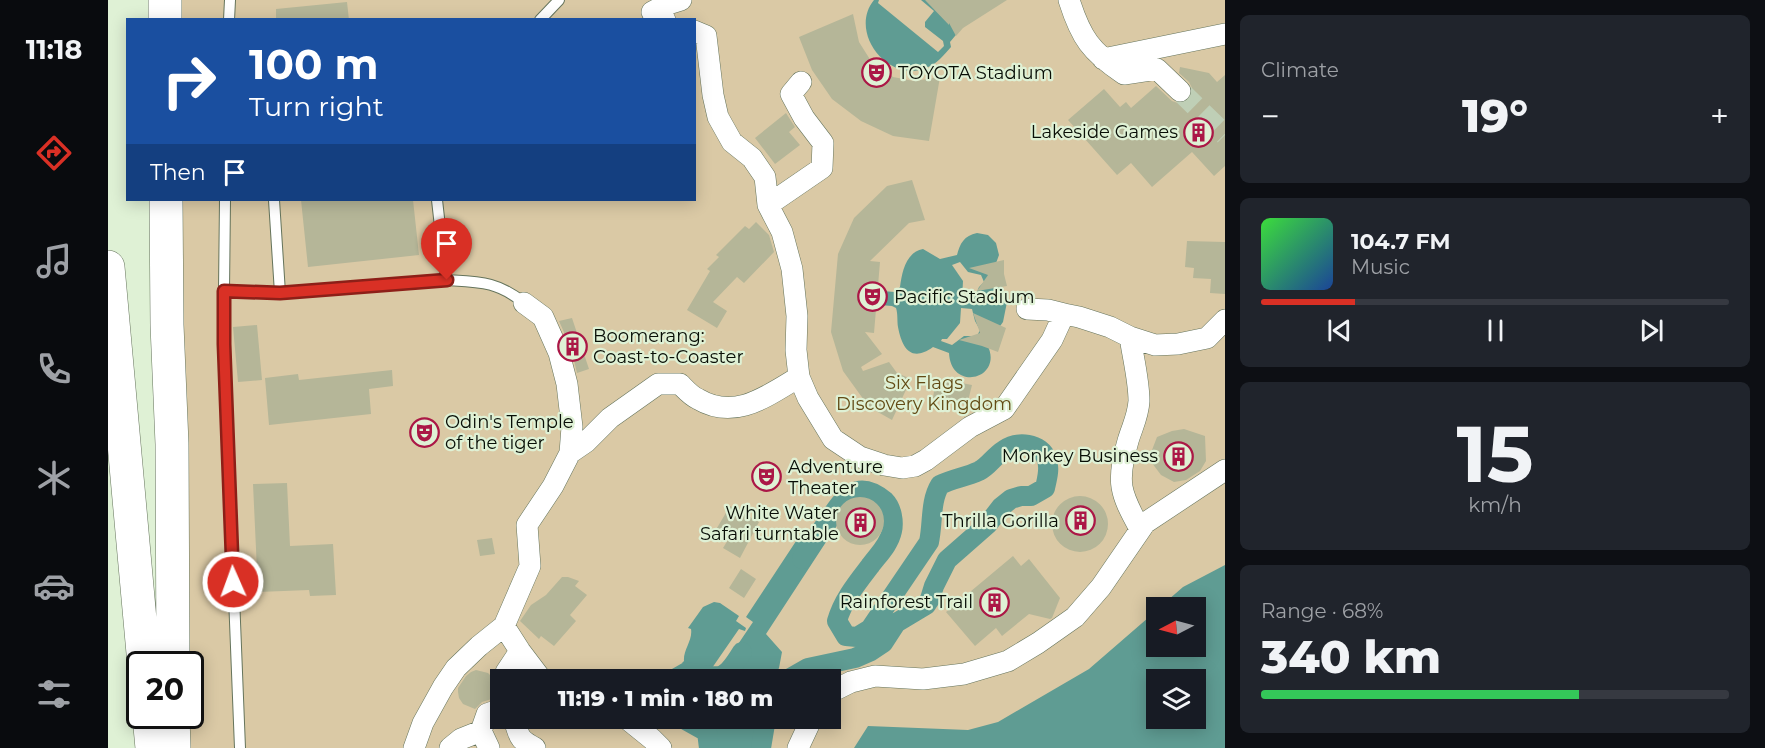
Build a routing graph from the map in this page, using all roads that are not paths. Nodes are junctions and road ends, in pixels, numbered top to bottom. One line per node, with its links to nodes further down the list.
1 (165, 0): 6 (highway)
2 (230, 0): 7 (lane)
3 (558, 0): 8 (lane)
4 (681, 0): 9 (street)
5 (1070, 0): 12 (street)
6 (165, 18)
7 (229, 18)
8 (542, 18)
9 (661, 18)
10 (696, 32): 19 (street)
11 (1225, 34): 12 (street)
12 (1103, 59): 14 (street)
13 (801, 82): 19 (street)
14 (1180, 92)
15 (166, 201): 35 (highway)
16 (225, 201): 22 (lane)
17 (274, 201): 23 (lane)
18 (437, 201): 21 (lane)
19 (768, 205): 29 (street)
20 (108, 267): 34 (highway)
21 (447, 280): 23 (lane); 24 (lane)
22 (224, 291): 23 (lane); 50 (lane)
23 (280, 293)
24 (524, 303): 30 (street)
25 (1027, 309): 26 (street)
26 (1064, 314): 28 (street); 29 (street)
27 (1225, 320): 28 (street)
28 (1130, 337): 32 (street)
29 (799, 377): 30 (street)
30 (570, 453): 33 (street)
31 (1225, 470): 32 (street)
32 (1140, 530): 39 (street)
33 (504, 626): 36 (street); 51 (street)
34 (143, 651)
35 (173, 651)
36 (520, 651): 37 (street); 38 (street)
37 (508, 669)
38 (534, 669)
39 (841, 687)
40 (490, 713): 46 (street)
41 (150, 729): 48 (highway)
42 (173, 729): 49 (highway)
43 (516, 729): 47 (street)
44 (640, 729): 53 (street)
45 (807, 729): 54 (street)
46 (485, 740): 52 (street)
47 (526, 746)
48 (152, 748)
49 (174, 748)
50 (240, 748)
51 (414, 748)
52 (450, 748)
53 (662, 748)
54 (798, 748)

